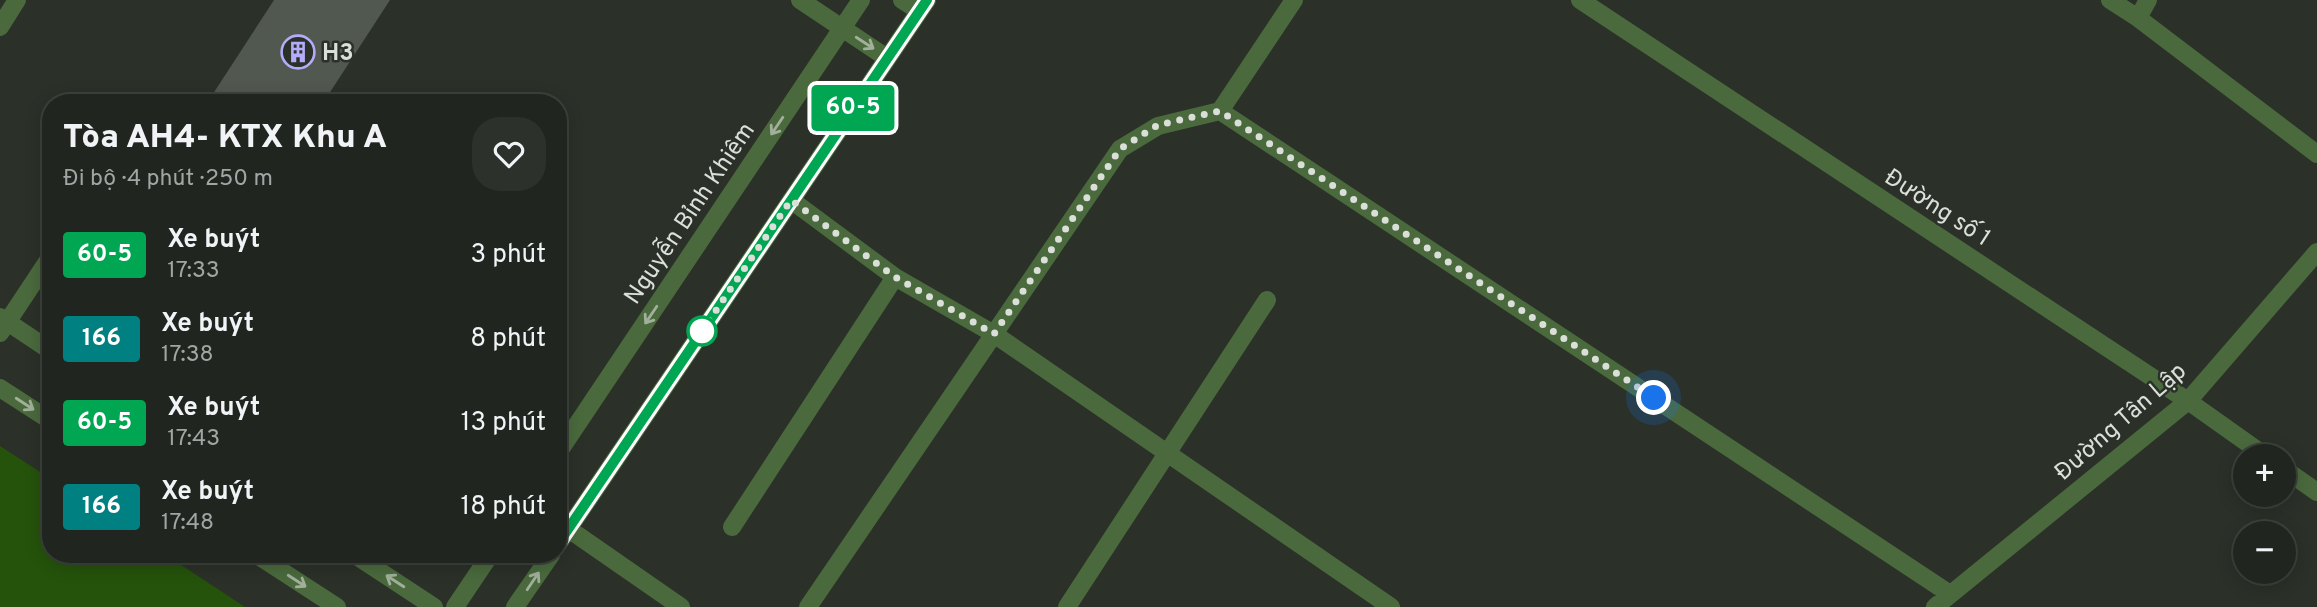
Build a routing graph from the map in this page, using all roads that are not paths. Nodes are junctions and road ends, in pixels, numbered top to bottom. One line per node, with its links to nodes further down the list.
1 (17, 0): 11 (street)
2 (800, 0): 12 (street)
3 (861, 0): 12 (street, Nguyễn Bỉnh Khiêm)
4 (902, 0): 9 (street)
5 (1294, 0): 14 (street)
6 (1580, 0): 25 (street, Đường số 1)
7 (2110, 0): 10 (street)
8 (2148, 0): 10 (street)
9 (923, 6): 13 (street)
10 (2138, 18): 15 (street)
11 (0, 27)
12 (843, 28): 13 (street, one-way to 13); 27 (street, Nguyễn Bỉnh Khiêm, one-way to 27)
13 (887, 58): 16 (street)
14 (1220, 111): 22 (street); 39 (street)
15 (2317, 154)
16 (791, 200): 19 (street); 32 (street)
17 (2317, 251): 25 (street, Đường Tân Lập)
18 (42, 269): 21 (street)
19 (895, 277): 22 (street); 33 (street)
20 (1267, 300): 29 (street)
21 (3, 324): 23 (street)
22 (994, 334): 29 (street); 45 (street)
23 (42, 346)
24 (0, 388): 26 (street, one-way to 26)
25 (2188, 401): 28 (street, Đường số 1); 39 (street, Đường Tân Lập)
26 (42, 415)
27 (567, 440)
28 (2249, 444)
29 (1168, 453): 46 (street); 47 (street)
30 (2296, 477): 31 (street)
31 (2317, 492)
32 (567, 524)
33 (732, 527)
34 (567, 534): 44 (street)
35 (273, 563): 40 (street, one-way to 40)
36 (367, 563): 41 (street, one-way to 36)
37 (485, 563): 42 (street)
38 (545, 563): 43 (street, one-way to 38)
39 (1950, 594): 48 (street, Đường Tân Lập)
40 (337, 607)
41 (434, 607)
42 (455, 607)
43 (515, 607)
44 (681, 607)
45 (808, 607)
46 (1067, 607)
47 (1391, 607)
48 (1935, 607)

